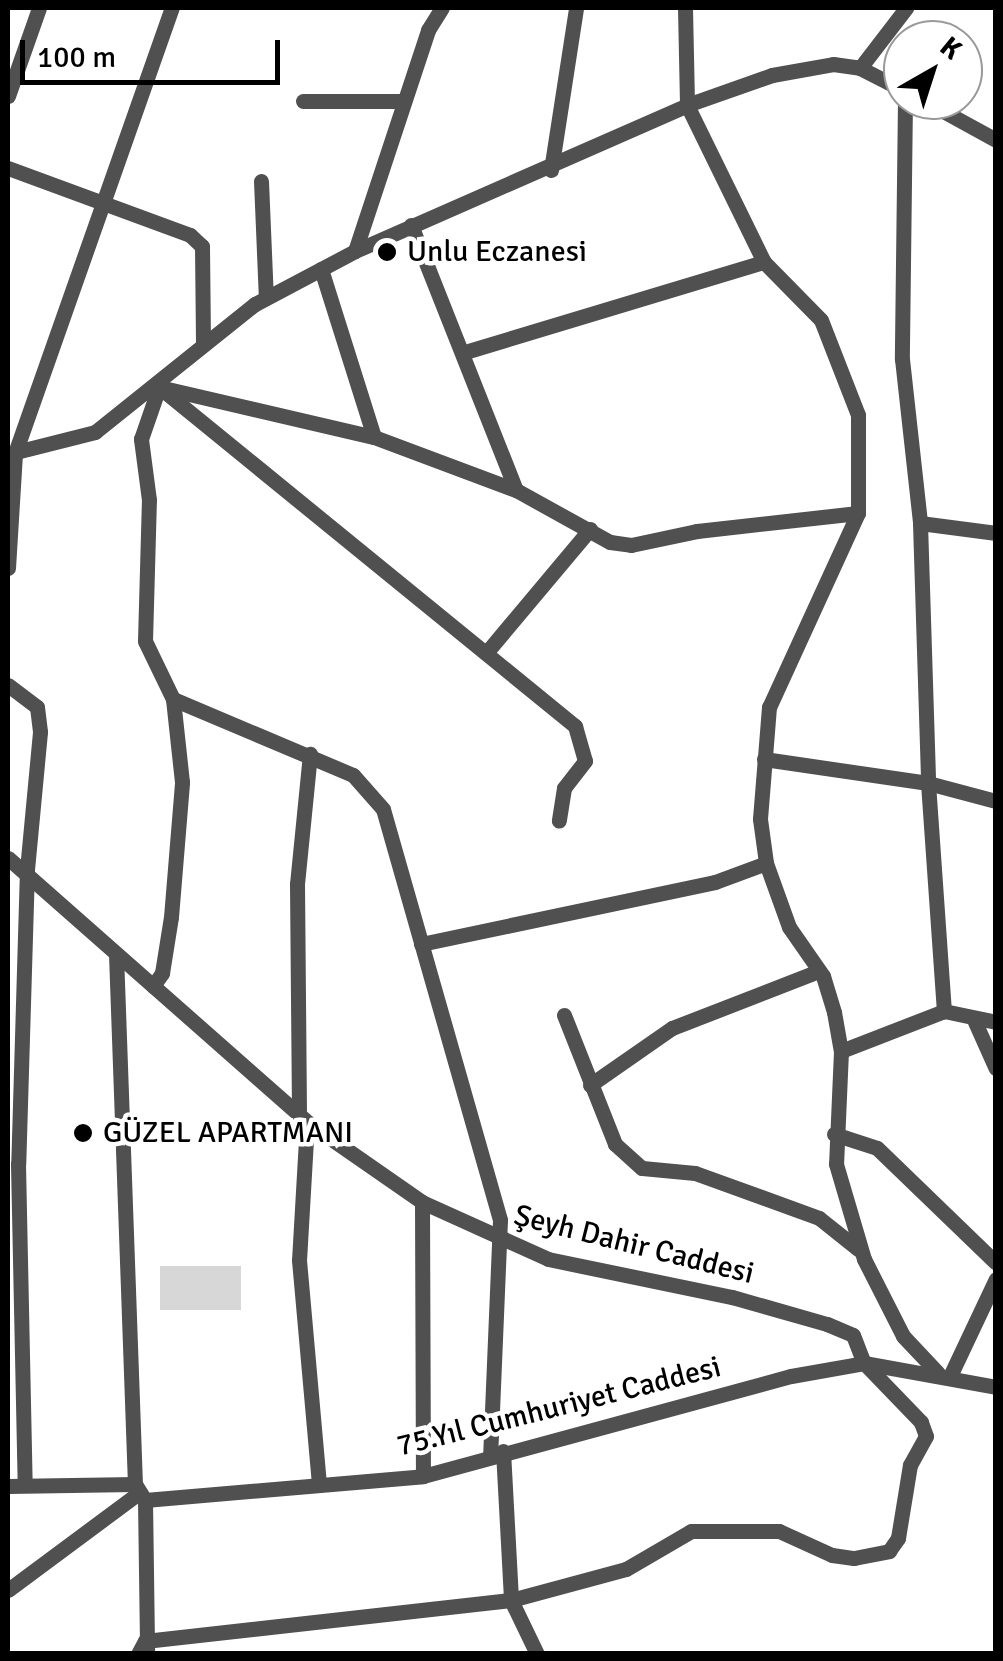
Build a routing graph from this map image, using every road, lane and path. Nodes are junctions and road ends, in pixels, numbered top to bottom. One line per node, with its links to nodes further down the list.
1 (39, 8): 9 (street)
2 (172, 8): 19 (street)
3 (442, 8): 11 (street)
4 (576, 8): 17 (street)
5 (685, 8): 12 (street)
6 (906, 8): 7 (street)
7 (860, 68): 8 (street); 12 (street)
8 (883, 80)
9 (8, 96)
10 (302, 101): 11 (street)
11 (404, 101): 21 (street)
12 (688, 105): 17 (street); 22 (street)
13 (905, 120): 32 (street)
14 (960, 120): 15 (street)
15 (996, 140)
16 (8, 168): 19 (street)
17 (551, 170): 20 (street)
18 (261, 181): 24 (street)
19 (105, 202): 25 (street); 29 (street)
20 (412, 226): 21 (street); 26 (street)
21 (355, 251): 23 (street)
22 (764, 262): 26 (street); 31 (street)
23 (321, 269): 24 (street); 28 (street)
24 (266, 298): 25 (street)
25 (203, 341): 27 (street)
26 (465, 352): 30 (street)
27 (159, 387): 28 (street); 29 (street); 36 (street); 38 (street)
28 (374, 436): 30 (street)
29 (11, 454): 35 (street)
30 (516, 490): 33 (street)
31 (858, 514): 33 (street); 40 (street)
32 (920, 523): 34 (street); 41 (street)
33 (590, 530): 36 (street)
34 (996, 533)
35 (8, 568)
36 (486, 653): 43 (street)
37 (8, 685): 46 (street)
38 (173, 699): 39 (street); 50 (street)
39 (310, 754): 47 (street); 58 (street)
40 (764, 759): 41 (street); 45 (street)
41 (928, 783): 42 (street); 51 (street)
42 (996, 801)
43 (558, 820)
44 (8, 858): 46 (street, Şeyh Dahir Caddesi)
45 (766, 863): 47 (street); 49 (street)
46 (27, 869): 48 (street, Şeyh Dahir Caddesi); 70 (street)
47 (422, 944): 61 (street)
48 (116, 954): 50 (street, Şeyh Dahir Caddesi); 73 (street)
49 (819, 971): 55 (street); 57 (street)
50 (154, 986): 58 (street, Şeyh Dahir Caddesi)
51 (944, 1011): 53 (street); 55 (street)
52 (564, 1015): 57 (street)
53 (974, 1022): 54 (street); 56 (street)
54 (996, 1022)
55 (841, 1052): 59 (street)
56 (996, 1069)
57 (590, 1084): 62 (street)
58 (303, 1117): 60 (street, Şeyh Dahir Caddesi); 71 (street)
59 (834, 1134): 62 (street); 63 (street)
60 (422, 1202): 61 (street, Şeyh Dahir Caddesi); 69 (street)
61 (498, 1241): 65 (street, Şeyh Dahir Caddesi); 68 (street)
62 (864, 1259): 66 (street)
63 (996, 1263)
64 (996, 1279): 66 (street)
65 (864, 1363): 66 (street); 68 (street, 75.Yıl Cumhuriyet Caddesi); 75 (street, Şeyh Dahir Caddesi)
66 (944, 1374): 67 (street)
67 (996, 1386)
68 (497, 1453): 69 (street, 75.Yıl Cumhuriyet Caddesi); 75 (street)
69 (423, 1476): 71 (street, 75.Yıl Cumhuriyet Caddesi)
70 (25, 1485): 72 (street, 75.Yıl Cumhuriyet Caddesi); 73 (street, 75.Yıl Cumhuriyet Caddesi)
71 (319, 1485): 73 (street, 75.Yıl Cumhuriyet Caddesi)
72 (8, 1486)
73 (140, 1492): 74 (street); 76 (street)
74 (8, 1590)
75 (511, 1600): 76 (street); 77 (street)
76 (144, 1649)
77 (538, 1654)

